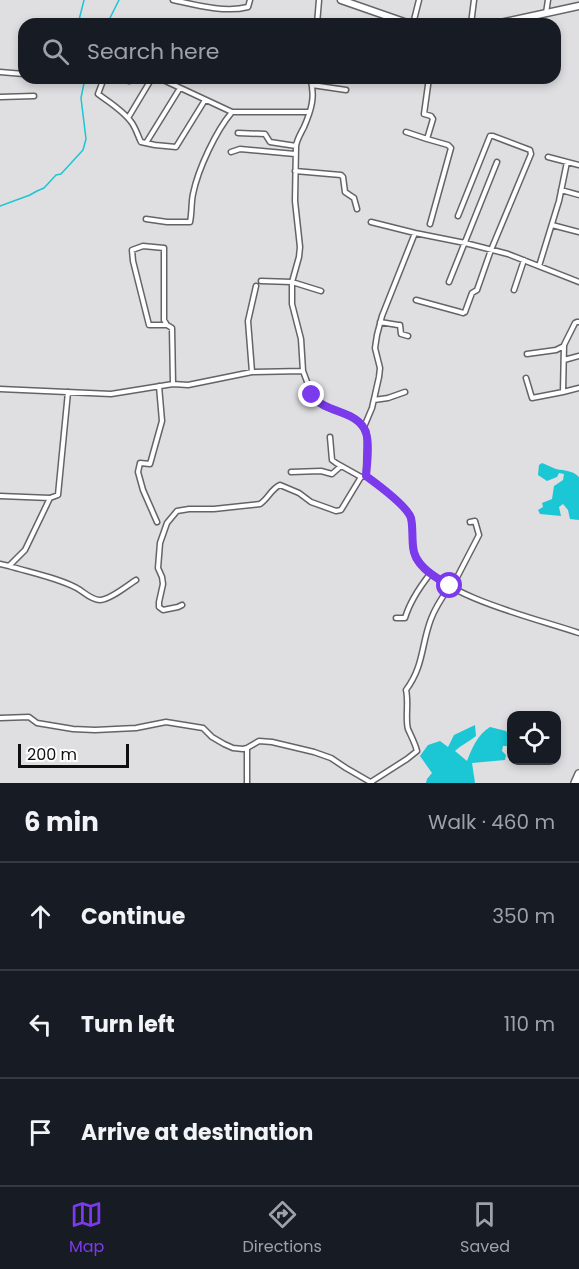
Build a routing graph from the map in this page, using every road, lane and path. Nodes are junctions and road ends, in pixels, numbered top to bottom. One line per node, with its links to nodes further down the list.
1 (173, 0): 2 (street)
2 (250, 0)
3 (319, 0): 10 (street)
4 (341, 0): 11 (main road)
5 (419, 0): 12 (street)
6 (474, 0): 13 (street)
7 (548, 0): 9 (street)
8 (579, 6): 9 (main road)
9 (546, 13): 14 (main road)
10 (318, 18)
11 (394, 18)
12 (414, 18)
13 (472, 18)
14 (523, 18)
15 (0, 72): 16 (street)
16 (18, 74)
17 (102, 84): 29 (street)
18 (148, 84): 29 (street)
19 (172, 84): 22 (street)
20 (428, 84): 32 (street)
21 (312, 85): 23 (street); 28 (street)
22 (180, 88): 26 (street); 33 (street)
23 (346, 90)
24 (34, 96): 25 (street)
25 (0, 97)
26 (205, 100): 27 (street); 33 (street)
27 (232, 112): 28 (street); 46 (street)
28 (310, 112): 34 (street)
29 (128, 118): 33 (street)
30 (406, 132): 32 (street)
31 (238, 133): 34 (street)
32 (427, 139): 48 (street)
33 (146, 143)
34 (296, 146): 36 (street)
35 (231, 152): 36 (street)
36 (295, 154): 41 (street)
37 (548, 157): 39 (street)
38 (497, 162): 52 (street)
39 (567, 162): 40 (street); 42 (street)
40 (579, 165)
41 (295, 171): 44 (street); 57 (street)
42 (561, 190): 43 (street); 49 (street)
43 (579, 195)
44 (357, 209)
45 (458, 216): 53 (street)
46 (146, 219)
47 (371, 222): 51 (street)
48 (430, 224)
49 (552, 225): 50 (street); 55 (street)
50 (579, 232)
51 (415, 233): 52 (street); 64 (street)
52 (465, 243): 53 (street); 58 (street)
53 (492, 250): 54 (street); 63 (street)
54 (524, 260): 55 (street); 61 (street)
55 (539, 266): 59 (street)
56 (261, 281): 57 (street)
57 (292, 282): 62 (street); 72 (street)
58 (449, 282)
59 (579, 282)
60 (256, 286): 73 (street)
61 (514, 290)
62 (321, 291)
63 (417, 300)
64 (380, 322): 67 (street); 82 (street)
65 (579, 322): 68 (street)
66 (167, 325): 66 (street); 75 (street)
67 (408, 336)
68 (564, 345): 69 (street); 71 (street)
69 (527, 354)
70 (579, 356): 71 (street)
71 (564, 360): 81 (street)
72 (303, 370): 73 (street); 83 (street)
73 (252, 372): 75 (street)
74 (526, 378): 81 (street)
75 (173, 384): 76 (street)
76 (159, 386): 79 (street); 90 (street)
77 (579, 388): 81 (street)
78 (0, 389): 79 (street)
79 (68, 392): 89 (street)
80 (405, 392): 82 (street)
81 (563, 392)
82 (373, 400): 83 (street)
83 (364, 427): 87 (street)
84 (330, 437): 85 (street)
85 (341, 466): 86 (street); 87 (street)
86 (291, 472)
87 (363, 477): 94 (street); 97 (street)
88 (0, 496): 89 (street)
89 (50, 498): 93 (street)
90 (157, 522)
91 (470, 522): 96 (street)
92 (0, 564): 93 (street)
93 (9, 566): 95 (street)
94 (430, 574): 96 (street); 98 (street)
95 (136, 580)
96 (451, 586): 99 (street); 104 (street)
97 (183, 604)
98 (396, 618)
99 (579, 633)
100 (0, 718): 101 (street)
101 (248, 748): 103 (street); 104 (street)
102 (579, 774): 105 (main road)
103 (247, 783)
104 (371, 783)
105 (575, 783)

